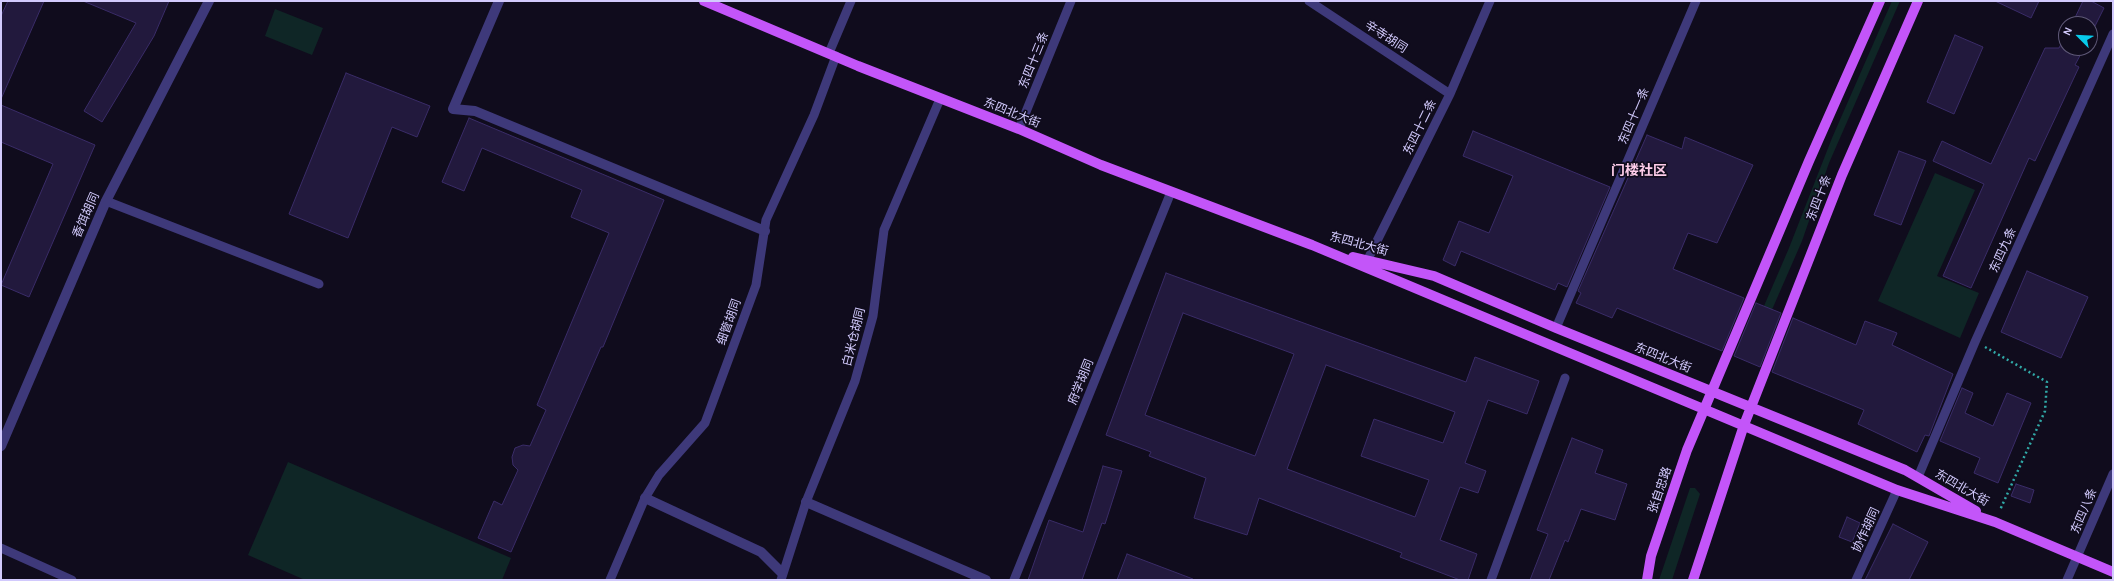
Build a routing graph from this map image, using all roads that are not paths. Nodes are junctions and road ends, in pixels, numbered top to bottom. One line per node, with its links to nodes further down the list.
1 (209, 1): 17 (street, 香饵胡同)
2 (499, 1): 18 (street)
3 (704, 1): 12 (main road, 东四北大街)
4 (851, 1): 12 (lane, 细管胡同)
5 (1071, 1): 15 (lane, 东四十三条)
6 (1309, 1): 13 (lane, 辛寺胡同)
7 (1490, 1): 13 (lane, 东四十二条)
8 (1696, 1): 22 (lane, 东四十一条)
9 (1880, 1): 24 (main road, 东四十条)
10 (1918, 1): 25 (main road, 东四十条)
11 (2113, 34): 31 (lane, 东四九条)
12 (833, 55): 14 (main road, 东四北大街); 18 (lane, 细管胡同)
13 (1450, 94): 20 (lane, 东四十二条)
14 (940, 98): 15 (main road, 东四北大街); 34 (lane, 白米仓胡同)
15 (1019, 129): 16 (main road, 东四北大街)
16 (1171, 192): 19 (main road, 东四北大街); 43 (lane, 府学胡同)
17 (106, 201): 21 (lane); 28 (street, 香饵胡同)
18 (765, 231): 33 (lane, 细管胡同)
19 (1312, 245): 20 (main road, 东四北大街); 26 (main road, 东四北大街)
20 (1367, 261): 22 (main road, 东四北大街)
21 (319, 284)
22 (1556, 328): 24 (main road, 东四北大街)
23 (1565, 378): 44 (lane)
24 (1712, 392): 25 (main road, 东四北大街); 26 (main road, 东四十条)
25 (1751, 407): 27 (main road, 东四十条); 31 (main road, 东四北大街)
26 (1704, 410): 27 (main road, 东四北大街); 45 (main road, 张自忠路)
27 (1744, 425): 32 (main road, 东四北大街); 46 (main road)
28 (3, 435): 29 (street, 香饵胡同)
29 (1, 446)
30 (2113, 474): 37 (lane, 东四八条)
31 (1918, 477): 35 (main road, 东四北大街)
32 (1897, 490): 35 (main road, 东四北大街); 47 (lane, 协作胡同)
33 (645, 498): 39 (street); 41 (lane, 细管胡同)
34 (806, 502): 39 (lane, 白米仓胡同); 42 (street)
35 (1995, 522): 37 (main road, 东四北大街)
36 (1, 548): 40 (lane)
37 (2077, 557): 38 (main road, 东四北大街); 48 (lane, 东四八条)
38 (2113, 572)
39 (782, 577)
40 (72, 580)
41 (610, 580)
42 (986, 580)
43 (1014, 580)
44 (1491, 580)
45 (1647, 580)
46 (1693, 580)
47 (1856, 580)
48 (2067, 580)

